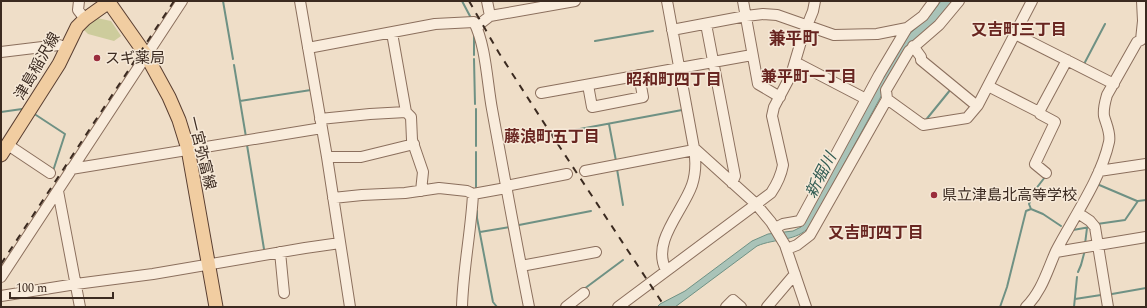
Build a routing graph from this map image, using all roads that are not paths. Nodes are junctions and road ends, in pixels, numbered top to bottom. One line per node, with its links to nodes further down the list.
1 (79, 1): 17 (street)
2 (182, 1): 31 (street)
3 (300, 1): 28 (street)
4 (487, 1): 14 (street)
5 (575, 1): 14 (street)
6 (667, 1): 22 (street)
7 (743, 1): 15 (street)
8 (815, 1): 19 (street)
9 (934, 1): 20 (street)
10 (959, 1): 26 (street)
11 (1032, 1): 24 (street)
12 (1142, 1): 16 (street)
13 (108, 2): 17 (main road, 津島稲沢線); 31 (main road, 一宮弥富線)
14 (490, 16): 21 (street)
15 (746, 16): 18 (street); 19 (street); 30 (street)
16 (1144, 16): 25 (street)
17 (85, 19): 27 (main road, 津島稲沢線)
18 (706, 24): 22 (street); 33 (street)
19 (807, 25): 20 (street); 34 (street)
20 (907, 28): 42 (street)
21 (477, 29): 23 (street); 61 (street)
22 (672, 30): 35 (street)
23 (392, 33): 28 (street); 45 (street)
24 (1015, 34): 32 (street); 39 (street)
25 (1144, 41): 37 (street)
26 (913, 46): 43 (street); 44 (street)
27 (67, 48): 29 (street); 51 (main road, 津島稲沢線)
28 (308, 48): 47 (street)
29 (1, 52)
30 (752, 54): 33 (street); 41 (street)
31 (146, 55): 49 (main road, 一宮弥富線); 54 (street)
32 (1067, 60): 37 (street); 46 (street)
33 (713, 62): 35 (street); 60 (street)
34 (795, 62): 41 (street); 42 (street)
35 (679, 68): 36 (street); 50 (street)
36 (639, 75): 38 (street); 38 (street)
37 (1114, 84): 56 (street)
38 (588, 85): 40 (street)
39 (988, 86): 44 (street); 46 (street)
40 (541, 94)
41 (780, 97): 66 (street)
42 (866, 99): 68 (street)
43 (887, 99): 44 (street); 72 (street)
44 (977, 106)
45 (406, 112): 47 (street); 48 (street)
46 (1039, 112): 57 (street)
47 (321, 124): 49 (street); 52 (street)
48 (414, 144): 52 (street); 63 (street)
49 (188, 149): 54 (street); 76 (main road, 一宮弥富線)
50 (694, 149): 55 (street); 60 (street); 78 (street)
51 (4, 150): 58 (street)
52 (327, 157): 65 (street)
53 (1146, 164): 56 (street)
54 (71, 169): 62 (street)
55 (585, 171)
56 (1098, 171): 67 (street)
57 (1046, 172)
58 (50, 173)
59 (567, 174): 61 (street)
60 (732, 183): 66 (street)
61 (506, 187): 64 (street); 77 (street)
62 (58, 190): 80 (street); 81 (street)
63 (421, 191): 64 (street); 65 (street)
64 (473, 194): 88 (street)
65 (333, 198): 70 (street)
66 (756, 204): 68 (street); 78 (street)
67 (1078, 213): 71 (street); 75 (street)
68 (776, 230): 72 (street)
69 (1146, 237): 71 (street)
70 (340, 243): 73 (street); 87 (street)
71 (1098, 245): 75 (street); 97 (street)
72 (786, 247): 79 (street)
73 (280, 252): 76 (street); 83 (street)
74 (596, 252): 77 (street)
75 (1056, 252): 96 (street)
76 (209, 264): 81 (street); 86 (main road, 一宮弥富線)
77 (521, 266): 89 (street)
78 (666, 270): 91 (street)
79 (795, 274): 94 (street); 95 (street)
80 (1, 277)
81 (76, 284): 84 (street); 85 (street)
82 (584, 293): 90 (street)
83 (284, 294)
84 (1, 296)
85 (80, 307)
86 (216, 307)
87 (350, 307)
88 (462, 307)
89 (529, 307)
90 (566, 307)
91 (618, 307)
92 (726, 307): 93 (street)
93 (740, 307)
94 (767, 307)
95 (806, 307)
96 (1026, 307)
97 (1108, 307)

